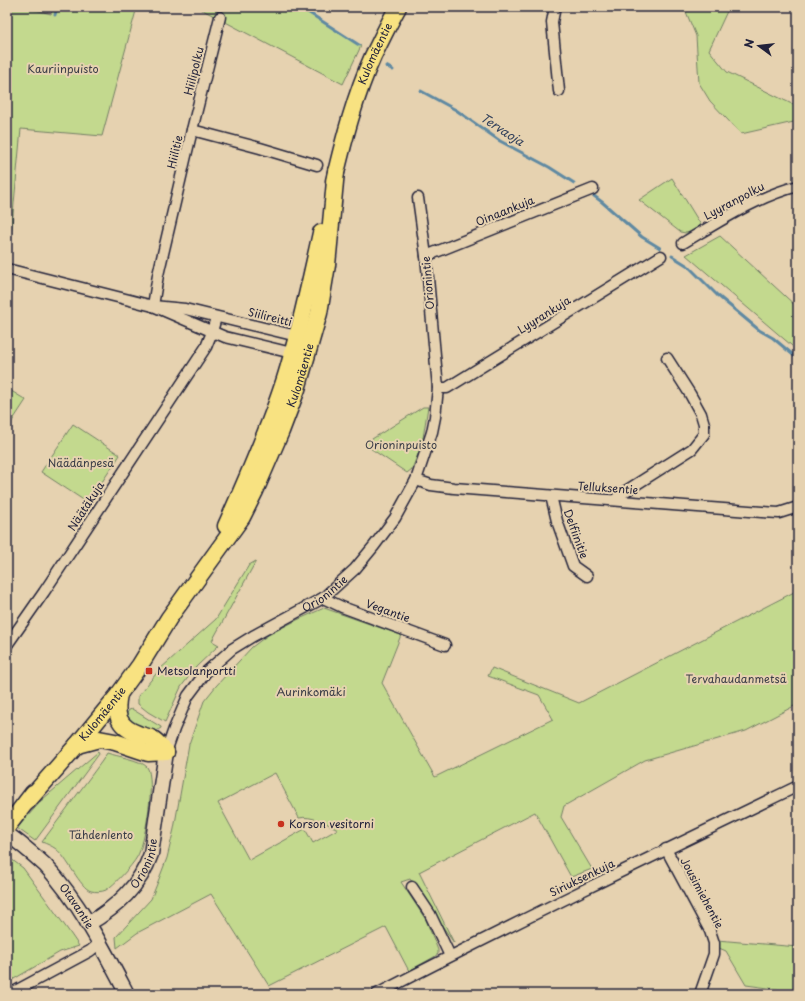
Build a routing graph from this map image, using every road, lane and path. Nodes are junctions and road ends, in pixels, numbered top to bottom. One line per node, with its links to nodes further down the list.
1 (398, 7): 7 (main road, Kulomäentie)
2 (555, 7): 4 (street)
3 (220, 17): 5 (street, Hiilipolku)
4 (559, 91)
5 (192, 130): 6 (street, Hiilitie); 15 (street, Hiilitie)
6 (317, 164)
7 (336, 171): 18 (main road, Kulomäentie); 19 (main road, Kulomäentie)
8 (798, 186): 11 (street, Lyyranpolku)
9 (593, 189): 12 (street, Oinaankuja)
10 (418, 198): 12 (street, Orionintie)
11 (683, 243)
12 (426, 256): 22 (street, Orionintie)
13 (661, 256): 22 (street, Lyyrankuja)
14 (7, 269): 15 (street, Siilireitti)
15 (153, 306): 16 (street, Siilireitti); 17 (street, Siilireitti)
16 (216, 317): 17 (street, Näätäkuja); 18 (street, Siilireitti)
17 (212, 332): 20 (street, Siilireitti); 31 (street, Näätäkuja)
18 (297, 336): 19 (street, Siilireitti); 20 (main road, Kulomäentie)
19 (309, 347): 20 (street); 27 (main road, Kulomäentie)
20 (292, 353): 27 (main road, Kulomäentie)
21 (667, 358): 25 (street)
22 (438, 388): 23 (street, Orionintie)
23 (416, 480): 24 (street, Telluksentie); 29 (street, Orionintie)
24 (551, 496): 25 (street, Telluksentie); 28 (street, Delfiinitie)
25 (615, 500): 26 (street, Telluksentie)
26 (798, 507)
27 (209, 562): 30 (main road, Kulomäentie)
28 (587, 576)
29 (323, 598): 32 (street, Vegantie); 35 (street, Orionintie)
30 (170, 618): 33 (main road, Kulomäentie); 37 (main road, Kulomäentie)
31 (7, 645)
32 (445, 645)
33 (119, 694): 34 (main road, Kulomäentie); 35 (main road)
34 (77, 745): 35 (main road); 37 (main road, Kulomäentie)
35 (166, 752): 42 (main road, Orionintie)
36 (798, 786): 40 (street, Siriuksenkuja)
37 (27, 802): 38 (main road, Kulomäentie)
38 (7, 827)
39 (7, 834): 42 (main road, Otavantie)
40 (666, 849): 44 (street, Siriuksenkuja); 48 (street, Jousimiehentie)
41 (412, 887): 44 (street)
42 (88, 924): 43 (main road, Otavantie)
43 (100, 943): 45 (street); 46 (main road, Otavantie)
44 (450, 956): 47 (street, Siriuksenkuja)
45 (10, 994)
46 (127, 994)
47 (378, 994)
48 (700, 994)

